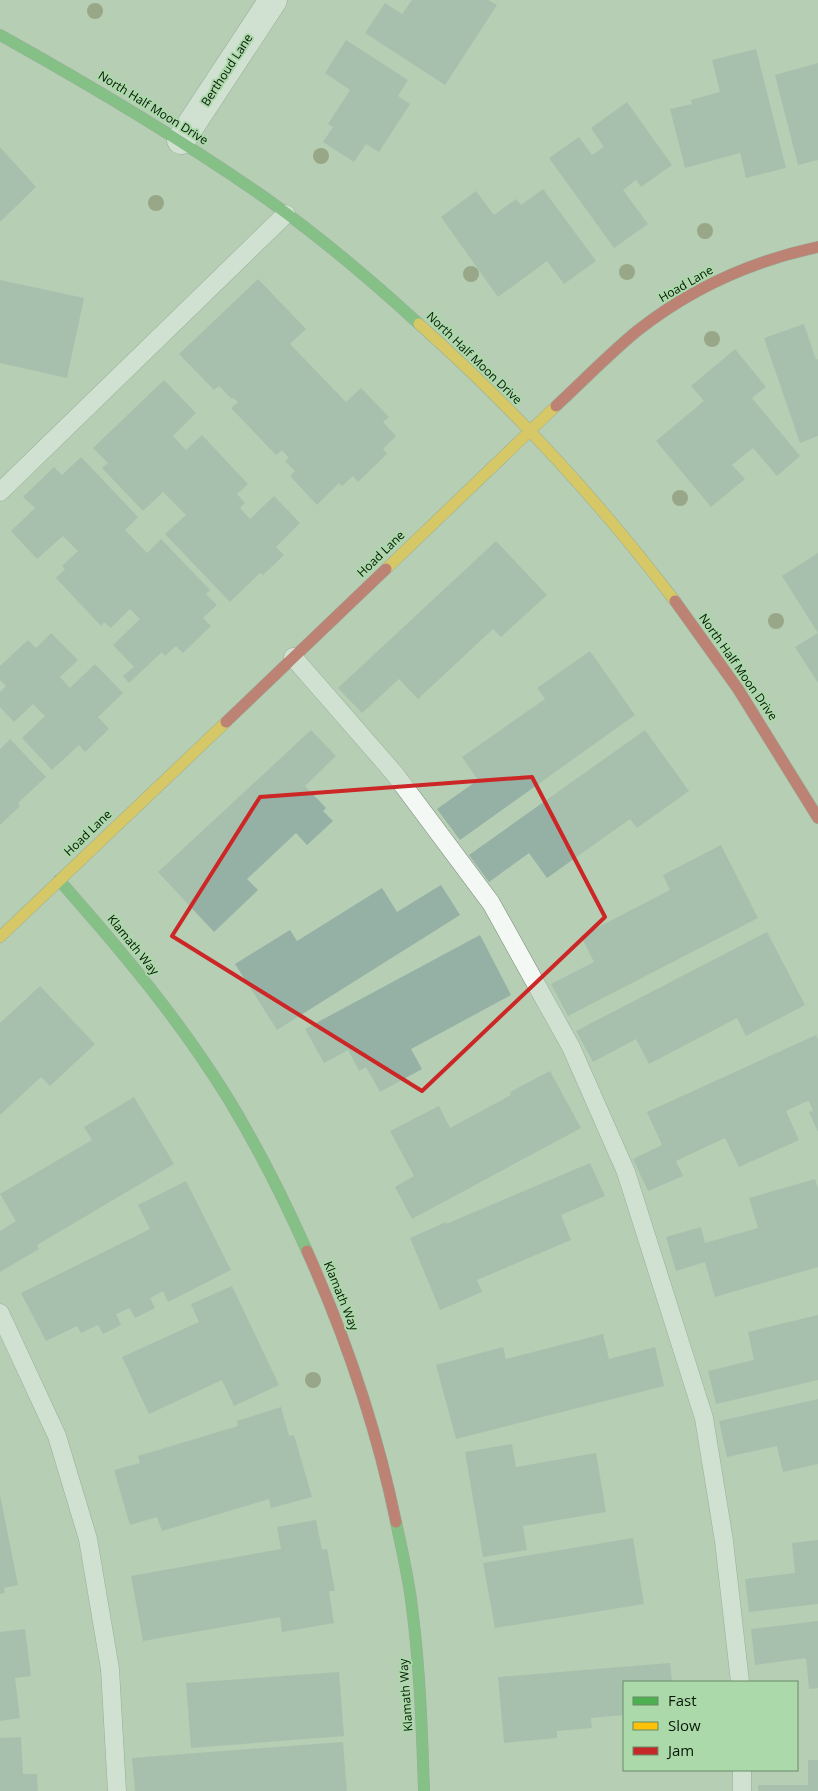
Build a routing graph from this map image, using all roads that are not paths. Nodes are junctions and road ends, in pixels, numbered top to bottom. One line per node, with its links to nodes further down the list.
1 (273, 0): 3 (street, Berthoud Lane)
2 (0, 35): 3 (street, North Half Moon Drive)
3 (181, 140): 4 (street, North Half Moon Drive)
4 (286, 214): 6 (street, North Half Moon Drive); 7 (lane)
5 (818, 247): 6 (street, Hoad Lane)
6 (530, 431): 8 (street, Hoad Lane); 9 (street, North Half Moon Drive)
7 (0, 492)
8 (293, 657): 10 (street, Hoad Lane); 13 (lane)
9 (818, 818)
10 (59, 880): 11 (street, Hoad Lane); 16 (street, Klamath Way)
11 (0, 936)
12 (0, 1313): 15 (lane)
13 (740, 1681)
14 (742, 1771): 17 (lane)
15 (117, 1791)
16 (424, 1791)
17 (742, 1791)

